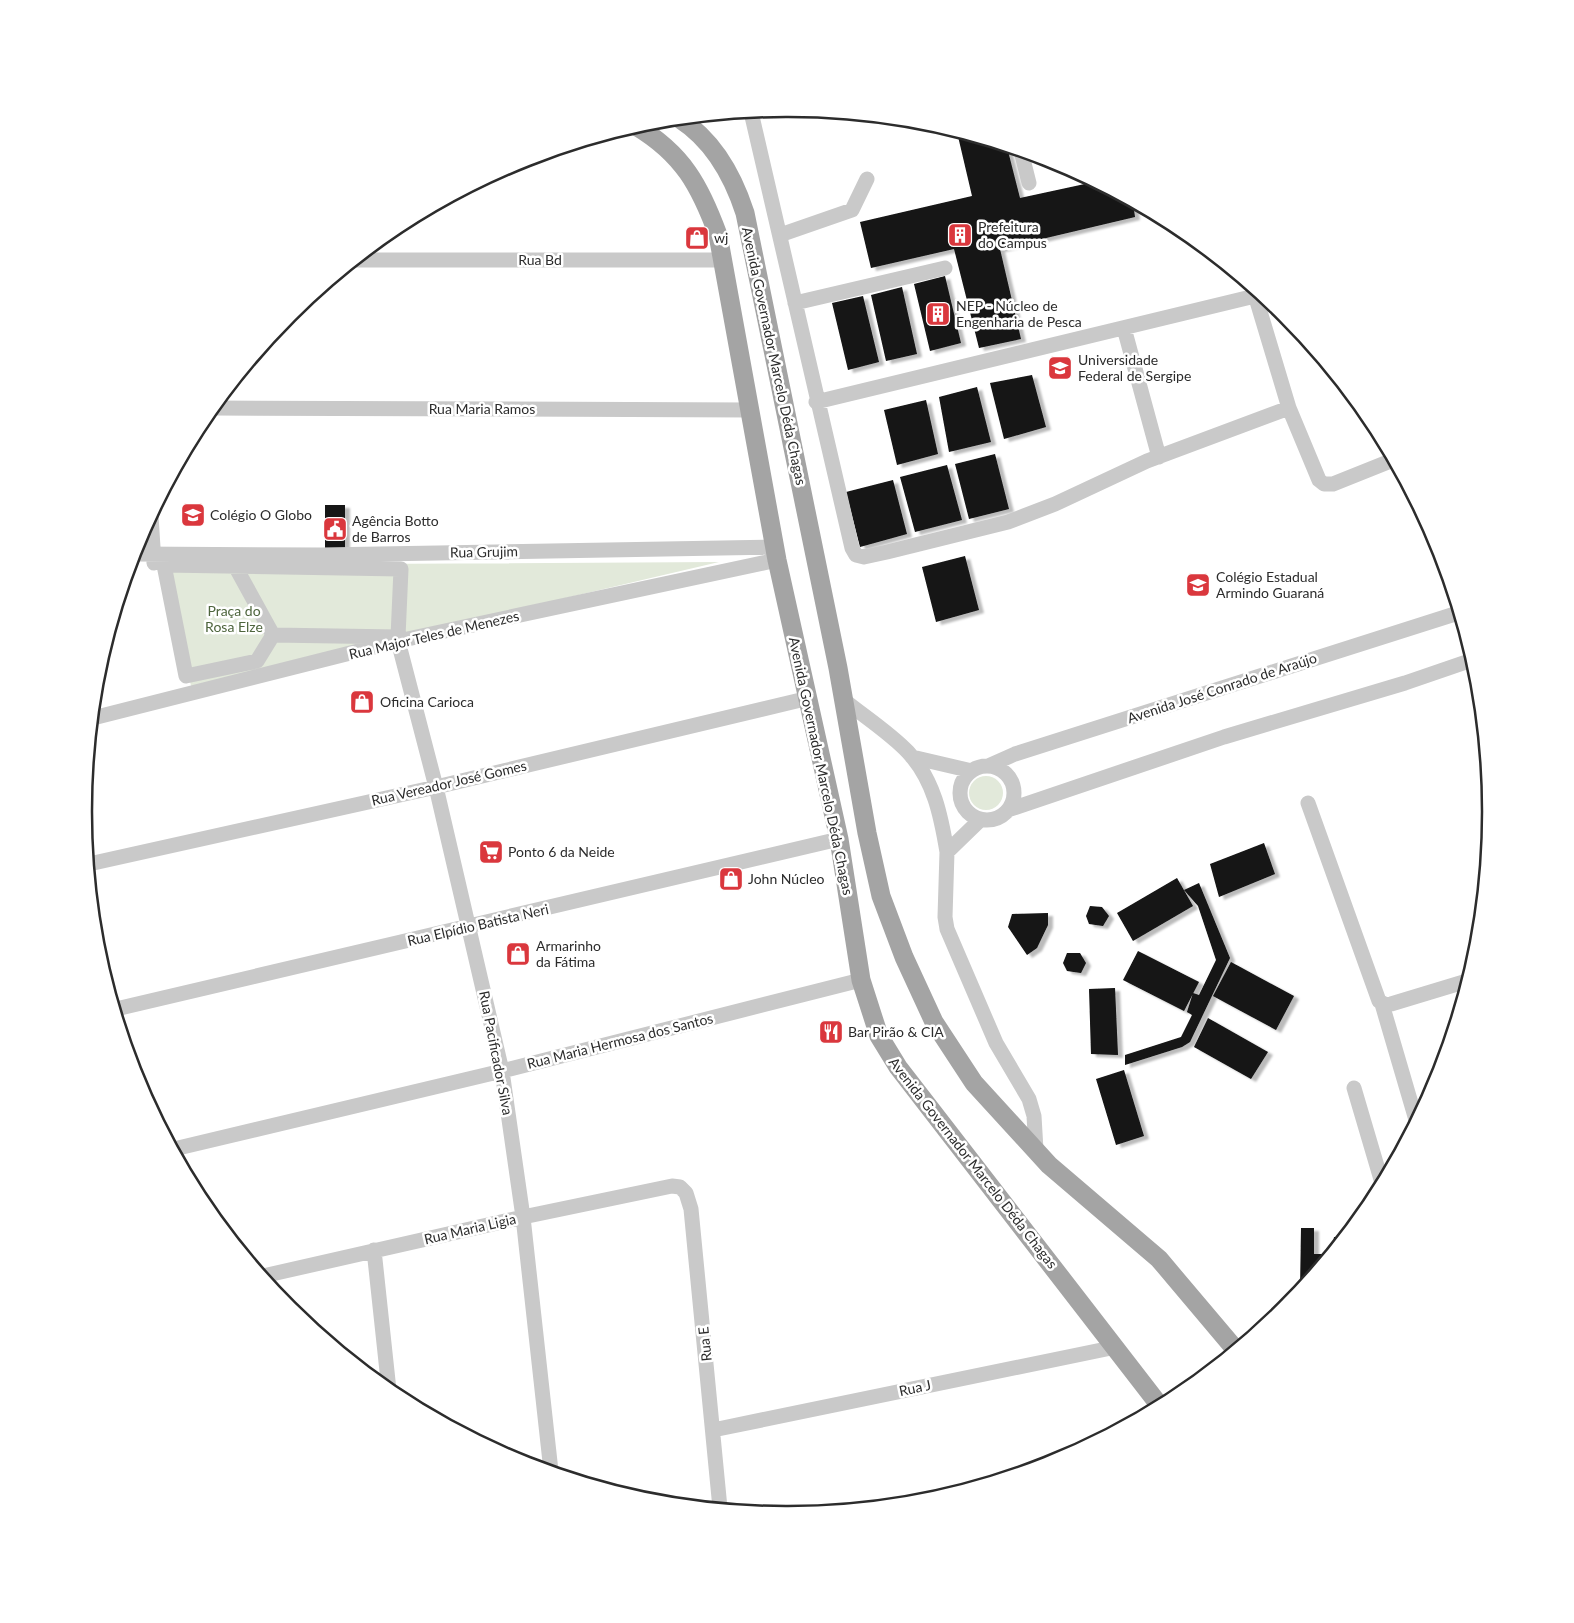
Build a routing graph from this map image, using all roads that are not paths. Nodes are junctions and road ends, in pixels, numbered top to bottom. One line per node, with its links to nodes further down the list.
1 (752, 118): 7 (street)
2 (686, 125): 33 (main road, Avenida Governador Marcelo Déda Chagas)
3 (646, 132): 9 (main road, Avenida Governador Marcelo Déda Chagas)
4 (1023, 159): 6 (street)
5 (867, 179): 7 (street)
6 (1030, 183)
7 (780, 235): 13 (street)
8 (365, 260): 9 (street, Rua Bd)
9 (724, 260): 18 (main road, Avenida Governador Marcelo Déda Chagas)
10 (945, 268): 13 (street)
11 (1250, 293): 14 (street)
12 (1256, 300): 17 (street)
13 (795, 303): 15 (street)
14 (1124, 328): 15 (street); 19 (street)
15 (816, 402): 19 (street)
16 (223, 408): 18 (street, Rua Maria Ramos)
17 (1289, 408): 19 (street); 20 (street)
18 (751, 410): 25 (main road, Avenida Governador Marcelo Déda Chagas)
19 (1159, 456)
20 (1387, 462)
21 (157, 519): 23 (street)
22 (153, 528): 23 (street)
23 (157, 550): 24 (street, Rua Grujim); 25 (street, Rua Grujim); 31 (street)
24 (143, 553)
25 (776, 554): 29 (street, Rua Major Teles de Menezes); 32 (main road, Avenida Governador Marcelo Déda Chagas)
26 (235, 566): 28 (street); 28 (street); 28 (street)
27 (1453, 616): 36 (street, Avenida José Conrado de Araújo)
28 (273, 635)
29 (398, 641): 31 (street, Rua Major Teles de Menezes); 38 (street, Rua Pacificador Silva)
30 (1465, 662): 40 (street)
31 (180, 698): 34 (street, Rua Major Teles de Menezes)
32 (809, 698): 38 (street, Rua Vereador José Gomes); 42 (main road, Avenida Governador Marcelo Déda Chagas)
33 (844, 700): 35 (street); 54 (main road, Avenida Governador Marcelo Déda Chagas)
34 (99, 717)
35 (912, 757): 37 (street); 43 (street)
36 (988, 766): 37 (street); 40 (street)
37 (972, 771): 41 (street)
38 (436, 787): 44 (street, Rua Vereador José Gomes); 45 (street, Rua Pacificador Silva)
39 (1308, 804): 48 (street)
40 (1008, 810): 41 (street)
41 (980, 820): 43 (street)
42 (839, 839): 45 (street, Rua Elpídio Batista Neri); 46 (main road, Avenida Governador Marcelo Déda Chagas)
43 (947, 852): 54 (street)
44 (95, 863)
45 (470, 927): 49 (street, Rua Elpídio Batista Neri); 50 (street, Rua Pacificador Silva)
46 (861, 980): 50 (street, Rua Maria Hermosa dos Santos); 61 (main road, Avenida Governador Marcelo Déda Chagas)
47 (1460, 983): 48 (street)
48 (1382, 1004): 52 (street)
49 (121, 1008)
50 (502, 1070): 53 (street, Rua Maria Hermosa dos Santos); 57 (street, Rua Pacificador Silva)
51 (1354, 1088): 55 (street)
52 (1413, 1111)
53 (180, 1148)
54 (1036, 1150): 60 (main road, Avenida Governador Marcelo Déda Chagas)
55 (1379, 1173)
56 (677, 1185): 57 (street, Rua Maria Ligia); 64 (street, Rua E)
57 (523, 1217): 58 (street, Rua Maria Ligia); 65 (street, Rua Pacificador Silva)
58 (374, 1250): 59 (street, Rua Maria Ligia); 62 (street)
59 (270, 1274)
60 (1231, 1345)
61 (1116, 1347): 63 (main road, Avenida Governador Marcelo Déda Chagas); 64 (street, Rua J)
62 (388, 1379)
63 (1155, 1400)
64 (713, 1430): 66 (street, Rua E)
65 (550, 1464)
66 (720, 1503)

